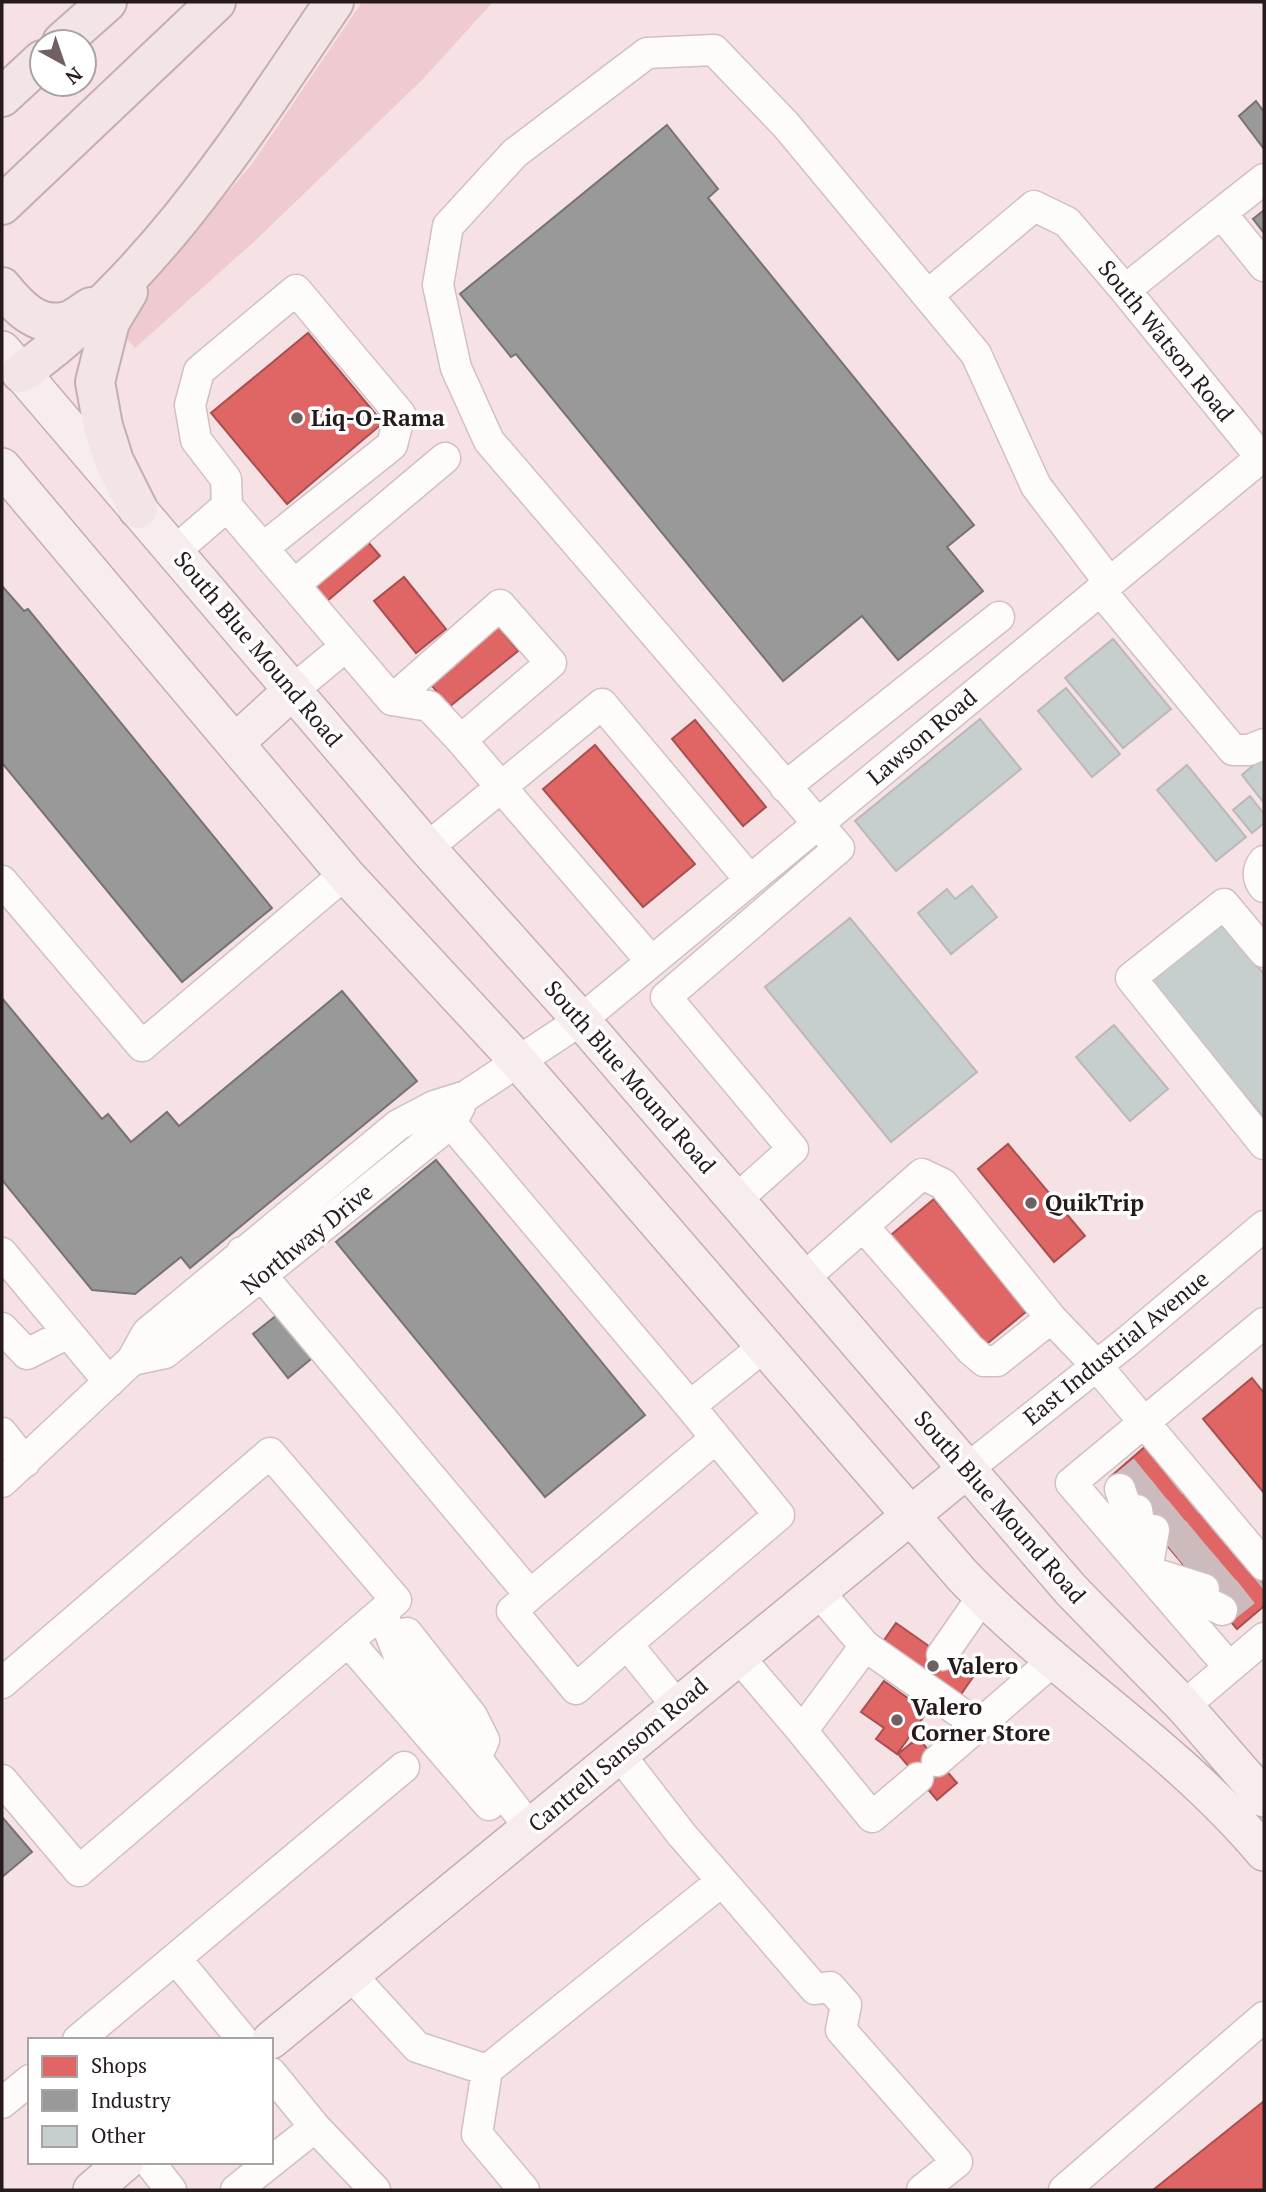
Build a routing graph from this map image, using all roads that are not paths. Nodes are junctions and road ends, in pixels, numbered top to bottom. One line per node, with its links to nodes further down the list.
1 (107, 2): 4 (highway)
2 (216, 2): 8 (highway)
3 (334, 2): 10 (highway)
4 (78, 28)
5 (28, 73): 6 (highway)
6 (2, 97)
7 (1264, 179): 9 (street)
8 (2, 205)
9 (1221, 213): 11 (street); 13 (street)
10 (141, 265): 12 (highway); 15 (highway); 21 (highway)
11 (1264, 266)
12 (2, 288)
13 (1125, 290): 14 (street, South Watson Road); 17 (street, South Watson Road)
14 (928, 295): 26 (street); 35 (street)
15 (8, 370): 21 (main road, South Blue Mound Road)
16 (445, 458): 25 (street)
17 (1263, 458): 26 (street, Lawson Road)
18 (2, 467): 24 (main road)
19 (227, 506): 22 (street); 22 (street); 23 (street)
20 (2, 507): 24 (main road)
21 (138, 509): 23 (main road, South Blue Mound Road)
22 (263, 548): 25 (street)
23 (175, 551): 29 (main road, South Blue Mound Road)
24 (86, 566): 32 (main road)
25 (294, 585): 28 (street)
26 (1105, 586): 33 (street); 36 (street, Lawson Road)
27 (999, 617): 35 (street)
28 (346, 646): 29 (street); 30 (street)
29 (293, 690): 32 (main road); 37 (main road, South Blue Mound Road)
30 (392, 699): 31 (street); 31 (street)
31 (461, 740): 34 (street)
32 (235, 743): 39 (main road)
33 (1264, 744)
34 (500, 787): 37 (street); 40 (street); 44 (street)
35 (785, 787): 36 (street)
36 (817, 824): 40 (street, Lawson Road); 45 (street)
37 (427, 848): 46 (main road, South Blue Mound Road)
38 (1264, 862): 42 (street)
39 (345, 874): 41 (street); 47 (main road)
40 (750, 880): 44 (street, Lawson Road)
41 (2, 881)
42 (1264, 887)
43 (1264, 952): 50 (street)
44 (647, 965): 45 (street); 46 (street, Lawson Road)
45 (666, 997): 51 (street)
46 (581, 1020): 47 (street, Northway Drive); 51 (main road, South Blue Mound Road)
47 (519, 1062): 48 (street, Northway Drive); 61 (main road)
48 (466, 1096): 49 (street, Northway Drive); 55 (street, Northway Drive)
49 (451, 1123): 55 (street, Northway Drive); 64 (street)
50 (1264, 1144)
51 (736, 1200): 56 (main road, South Blue Mound Road)
52 (863, 1226): 56 (street); 57 (street); 57 (street)
53 (1264, 1226): 62 (street, East Industrial Avenue)
54 (2, 1253): 60 (street)
55 (252, 1263): 63 (street, Northway Drive); 76 (street)
56 (804, 1278): 69 (main road, South Blue Mound Road)
57 (1051, 1318): 62 (street)
58 (1264, 1323): 65 (street)
59 (2, 1328): 60 (street)
60 (68, 1333): 63 (street)
61 (765, 1345): 64 (street); 71 (main road)
62 (1096, 1365): 65 (street); 69 (street, East Industrial Avenue)
63 (109, 1382): 68 (street, Northway Drive)
64 (690, 1406): 67 (street)
65 (1144, 1420): 72 (street); 74 (street)
66 (2, 1433): 68 (street)
67 (716, 1438): 76 (street); 81 (street)
68 (25, 1462): 70 (street, Northway Drive)
69 (966, 1470): 71 (main road, Cantrell Sansom Road); 89 (main road, South Blue Mound Road)
70 (2, 1482)
71 (911, 1516): 75 (main road, Cantrell Sansom Road); 77 (main road)
72 (1216, 1523)
73 (1171, 1550): 74 (street); 74 (street); 74 (street)
74 (1147, 1571): 85 (street)
75 (818, 1591): 82 (street); 83 (main road, Cantrell Sansom Road)
76 (530, 1595): 81 (street)
77 (983, 1596): 84 (main road); 86 (street)
78 (386, 1608): 80 (street); 87 (street); 96 (street)
79 (1264, 1638): 85 (street)
80 (344, 1644): 94 (street); 96 (street)
81 (627, 1644): 88 (street)
82 (864, 1646): 86 (street); 91 (street)
83 (738, 1656): 88 (main road, Cantrell Sansom Road); 91 (street)
84 (1054, 1660): 90 (street); 97 (main road)
85 (1229, 1667): 89 (street)
86 (930, 1673): 90 (street)
87 (2, 1683)
88 (677, 1706): 92 (main road, Cantrell Sansom Road)
89 (1184, 1706): 95 (main road, South Blue Mound Road)
90 (978, 1725): 91 (street)
91 (802, 1731)
92 (620, 1755): 96 (main road, Cantrell Sansom Road); 98 (street)
93 (404, 1767): 99 (street)
94 (2, 1780)
95 (1264, 1798)
96 (523, 1833): 100 (main road, Cantrell Sansom Road)
97 (1264, 1852)
98 (722, 1881): 105 (street); 119 (street)
99 (176, 1959): 102 (street); 103 (street)
100 (350, 1974): 104 (main road, Cantrell Sansom Road); 105 (street)
101 (1264, 2017): 120 (street)
102 (80, 2038)
103 (241, 2038)
104 (273, 2038)
105 (487, 2070): 118 (street)
106 (273, 2075): 109 (street)
107 (28, 2082): 108 (street)
108 (2, 2103)
109 (315, 2127): 110 (street); 117 (street)
110 (273, 2160)
111 (123, 2164): 114 (main road)
112 (151, 2164): 115 (street)
113 (268, 2164): 116 (street)
114 (92, 2190)
115 (172, 2190)
116 (236, 2190)
117 (374, 2190)
118 (524, 2190)
119 (922, 2190)
120 (1064, 2190)

